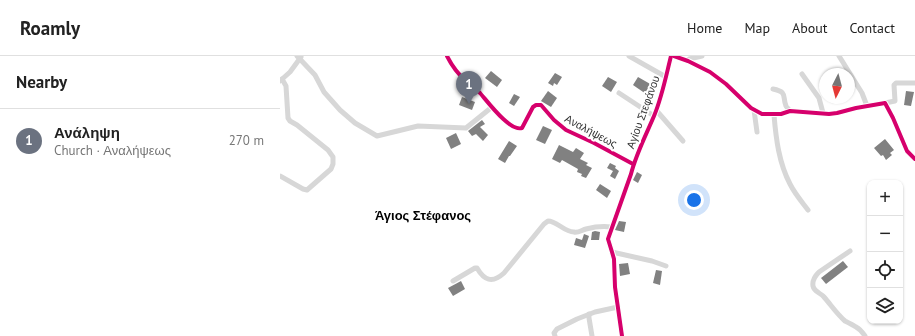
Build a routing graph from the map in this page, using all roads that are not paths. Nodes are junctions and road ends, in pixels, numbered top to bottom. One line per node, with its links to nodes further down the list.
1 (447, 56): 17 (street, Αναλήψεως)
2 (629, 56): 10 (street)
3 (671, 56): 10 (street, Αγίου Στεφάνου)
4 (674, 56): 8 (street)
5 (702, 56): 8 (street)
6 (839, 56): 16 (street)
7 (299, 57): 11 (street); 17 (street)
8 (688, 61): 19 (street)
9 (802, 74): 21 (street)
10 (666, 77): 18 (street, Αγίου Στεφάνου)
11 (281, 80): 28 (street)
12 (915, 83): 15 (street)
13 (773, 89): 20 (street)
14 (619, 93): 23 (street)
15 (884, 103): 16 (street); 26 (street)
16 (867, 106): 21 (street)
17 (492, 108): 27 (street, Αναλήψεως)
18 (656, 110): 23 (street, Αγίου Στεφάνου); 25 (street)
19 (754, 110): 22 (street); 24 (street)
20 (790, 111): 21 (street); 22 (street)
21 (824, 113)
22 (774, 115): 29 (street)
23 (654, 116): 27 (street, Αγίου Στεφάνου)
24 (757, 132)
25 (683, 141)
26 (915, 158)
27 (634, 164): 30 (street, Αγίου Στεφάνου)
28 (280, 176)
29 (808, 210)
30 (611, 227): 32 (street, Αγίου Στεφάνου); 34 (street)
31 (850, 251): 40 (street)
32 (612, 252): 33 (street); 35 (street, Αγίου Στεφάνου)
33 (666, 266)
34 (454, 281)
35 (618, 307): 36 (street); 39 (street, Αγίου Στεφάνου)
36 (589, 314): 37 (street); 38 (street)
37 (555, 336)
38 (592, 336)
39 (622, 336)
40 (865, 336)

